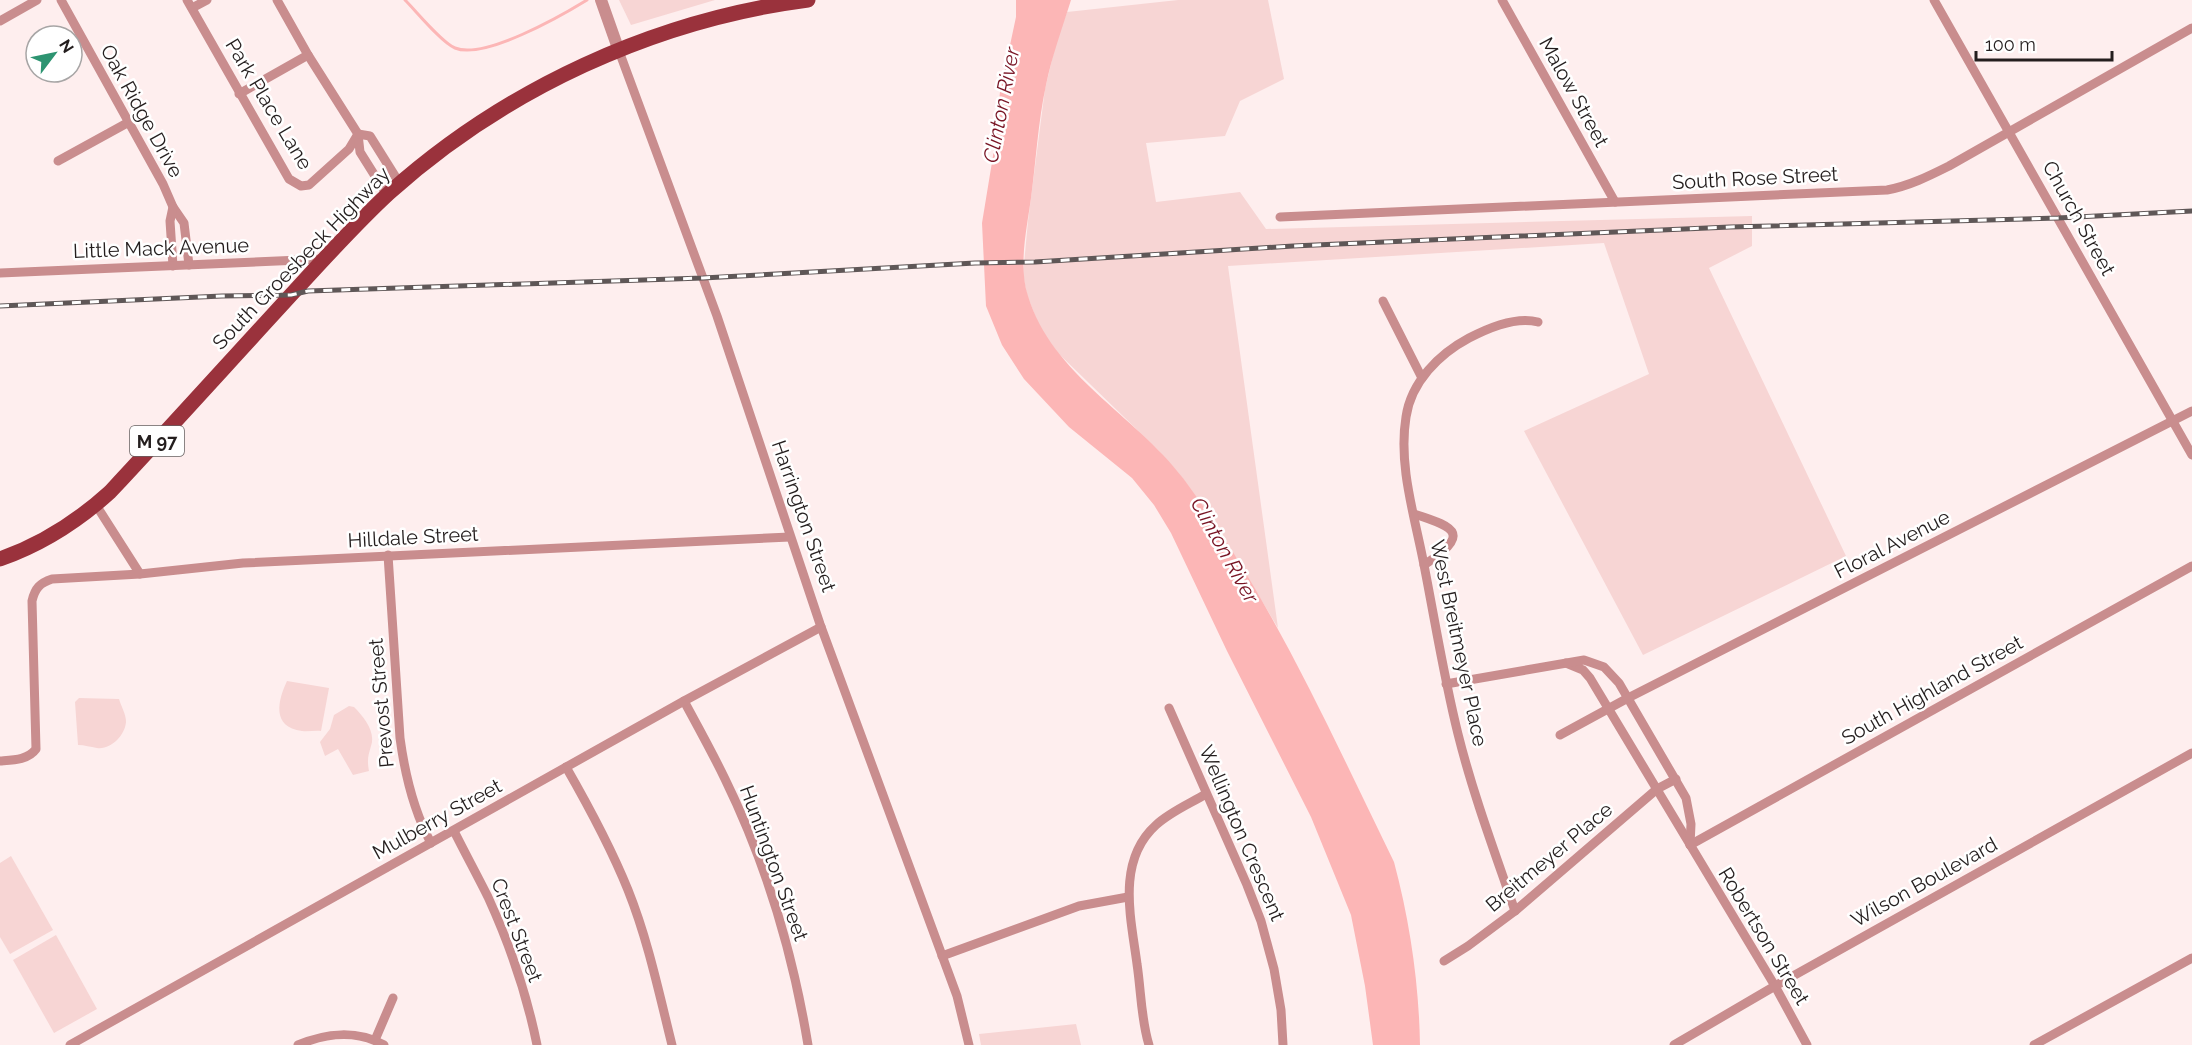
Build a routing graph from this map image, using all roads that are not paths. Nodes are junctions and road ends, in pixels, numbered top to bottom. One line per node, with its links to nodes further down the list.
1 (37, 0): 10 (street)
2 (62, 0): 15 (street, Oak Ridge Drive)
3 (207, 0): 8 (street)
4 (277, 0): 13 (street)
5 (808, 0): 12 (main road, South Groesbeck Highway / M 97)
6 (1502, 0): 21 (street, Malow Street)
7 (1934, 0): 16 (street, Church Street)
8 (189, 4): 14 (street, Park Place Lane)
9 (603, 5): 12 (street, Harrington Street)
10 (0, 21)
11 (2192, 28): 16 (street, South Rose Street)
12 (619, 51): 19 (main road, South Groesbeck Highway / M 97); 36 (street, Harrington Street)
13 (308, 56): 14 (street); 17 (street)
14 (239, 94): 17 (street, Park Place Lane)
15 (129, 122): 18 (street); 22 (street, Oak Ridge Drive)
16 (2010, 132): 21 (street, South Rose Street); 32 (street, Church Street)
17 (358, 134): 19 (street); 20 (street)
18 (58, 161)
19 (400, 184): 20 (main road, South Groesbeck Highway / M 97)
20 (387, 195): 24 (main road, South Groesbeck Highway / M 97)
21 (1615, 202): 23 (street, South Rose Street)
22 (173, 207): 25 (street, Oak Ridge Drive); 26 (street, Oak Ridge Drive)
23 (1280, 217)
24 (323, 260): 25 (street, Little Mack Avenue); 34 (main road, South Groesbeck Highway / M 97)
25 (189, 265): 26 (street, Little Mack Avenue)
26 (173, 266): 27 (street, Little Mack Avenue)
27 (0, 273)
28 (1383, 301): 30 (street)
29 (1538, 322): 30 (street, West Breitmeyer Place)
30 (1422, 378): 35 (street, West Breitmeyer Place)
31 (2192, 411): 32 (street, Floral Avenue)
32 (2173, 421): 33 (street, Church Street); 45 (street, Floral Avenue)
33 (2192, 455)
34 (96, 505): 38 (main road, South Groesbeck Highway / M 97); 41 (street)
35 (1414, 514): 39 (street, West Breitmeyer Place); 39 (street)
36 (790, 537): 37 (street, Hilldale Street); 42 (street, Harrington Street)
37 (388, 555): 41 (street, Hilldale Street); 57 (street, Prevost Street)
38 (0, 559)
39 (1424, 565): 44 (street, West Breitmeyer Place)
40 (2192, 566): 58 (street, South Highland Street)
41 (140, 574): 51 (street, Hilldale Street)
42 (821, 627): 46 (street, Mulberry Street); 61 (street, Harrington Street)
43 (1566, 663): 44 (street); 45 (street); 48 (street, Robertson Street)
44 (1446, 684): 60 (street, West Breitmeyer Place)
45 (1628, 698): 48 (street, Floral Avenue); 53 (street)
46 (684, 701): 52 (street, Mulberry Street); 71 (street, Huntington Street)
47 (1169, 708): 55 (street, Wellington Crescent)
48 (1609, 708): 49 (street, Floral Avenue); 54 (street, Robertson Street)
49 (1560, 735)
50 (2192, 753): 64 (street, Wilson Boulevard)
51 (0, 761)
52 (566, 767): 56 (street, Mulberry Street); 70 (street)
53 (1676, 779): 54 (street, Breitmeyer Place); 58 (street)
54 (1657, 789): 58 (street, Robertson Street); 60 (street, Breitmeyer Place)
55 (1206, 794): 59 (street); 74 (street, Wellington Crescent)
56 (454, 831): 57 (street, Mulberry Street); 69 (street, Crest Street)
57 (431, 843): 67 (street, Mulberry Street)
58 (1690, 845): 64 (street, Robertson Street)
59 (1128, 897): 61 (street); 73 (street)
60 (1515, 911): 63 (street, Breitmeyer Place)
61 (942, 956): 72 (street, Harrington Street)
62 (2192, 958): 77 (street)
63 (1444, 961)
64 (1775, 986): 75 (street, Wilson Boulevard); 76 (street, Robertson Street)
65 (393, 998): 66 (street)
66 (380, 1043): 68 (street)
67 (70, 1045)
68 (298, 1045)
69 (537, 1045)
70 (672, 1045)
71 (808, 1045)
72 (969, 1045)
73 (1149, 1045)
74 (1284, 1045)
75 (1674, 1045)
76 (1807, 1045)
77 (2034, 1045)

